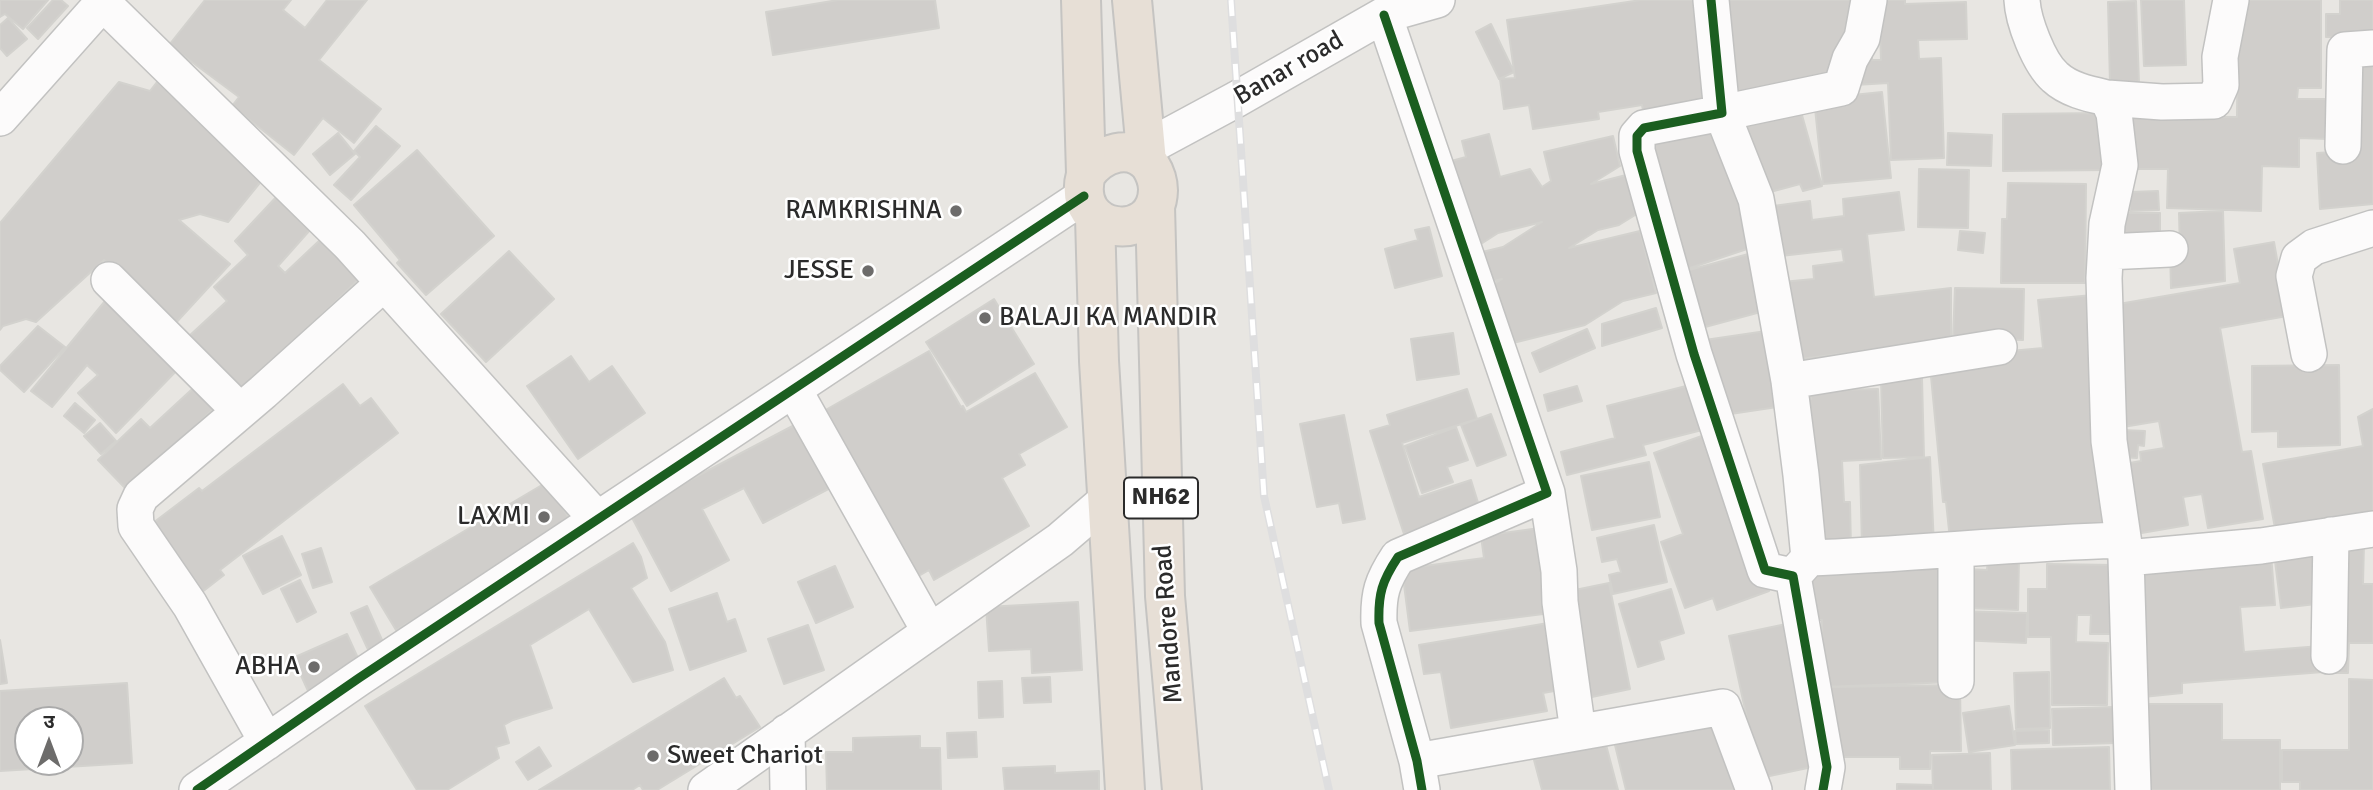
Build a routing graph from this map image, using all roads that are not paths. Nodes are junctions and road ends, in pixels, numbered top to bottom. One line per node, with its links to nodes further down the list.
1 (1081, 0): 16 (highway, Mandore Road / NH62)
2 (1132, 0): 15 (highway, Mandore Road / NH62)
3 (1711, 0): 12 (street)
4 (1870, 0): 12 (street)
5 (2022, 0): 11 (street)
6 (2231, 0): 11 (street)
7 (1425, 1): 9 (street, Banar road)
8 (93, 5): 13 (street); 22 (street)
9 (1384, 15): 15 (street, Banar road); 28 (street)
10 (2373, 48): 14 (street)
11 (2107, 98): 20 (street)
12 (1721, 113): 25 (street); 35 (street)
13 (0, 118)
14 (2343, 146)
15 (1146, 155): 16 (highway); 17 (highway, Mandore Road / NH62)
16 (1088, 196): 17 (highway); 26 (street); 29 (highway, Mandore Road / NH62)
17 (1155, 206): 47 (highway, Mandore Road / NH62)
18 (2373, 228): 24 (street)
19 (2170, 249): 20 (street)
20 (2106, 252): 33 (street)
21 (109, 279): 27 (street)
22 (384, 282): 27 (street); 30 (street)
23 (1999, 347): 25 (street)
24 (2309, 354)
25 (1789, 381): 35 (street)
26 (794, 390): 30 (street); 36 (street)
27 (239, 410): 41 (street)
28 (1547, 492): 40 (street); 42 (street)
29 (1109, 499): 36 (street); 46 (highway, Mandore Road / NH62)
30 (597, 519): 41 (street)
31 (2373, 529): 32 (street)
32 (2331, 535): 33 (street); 37 (street)
33 (2124, 549): 34 (street); 50 (street)
34 (1956, 551): 35 (street); 38 (street)
35 (1801, 567): 49 (street)
36 (930, 632): 39 (street)
37 (2329, 656)
38 (1956, 681)
39 (787, 732): 44 (street); 45 (street)
40 (1578, 732): 42 (street); 48 (street)
41 (267, 742): 43 (street)
42 (1420, 775)
43 (200, 789)
44 (706, 790)
45 (788, 790)
46 (1125, 790)
47 (1182, 790)
48 (1754, 790)
49 (1823, 790)
50 (2133, 790)

